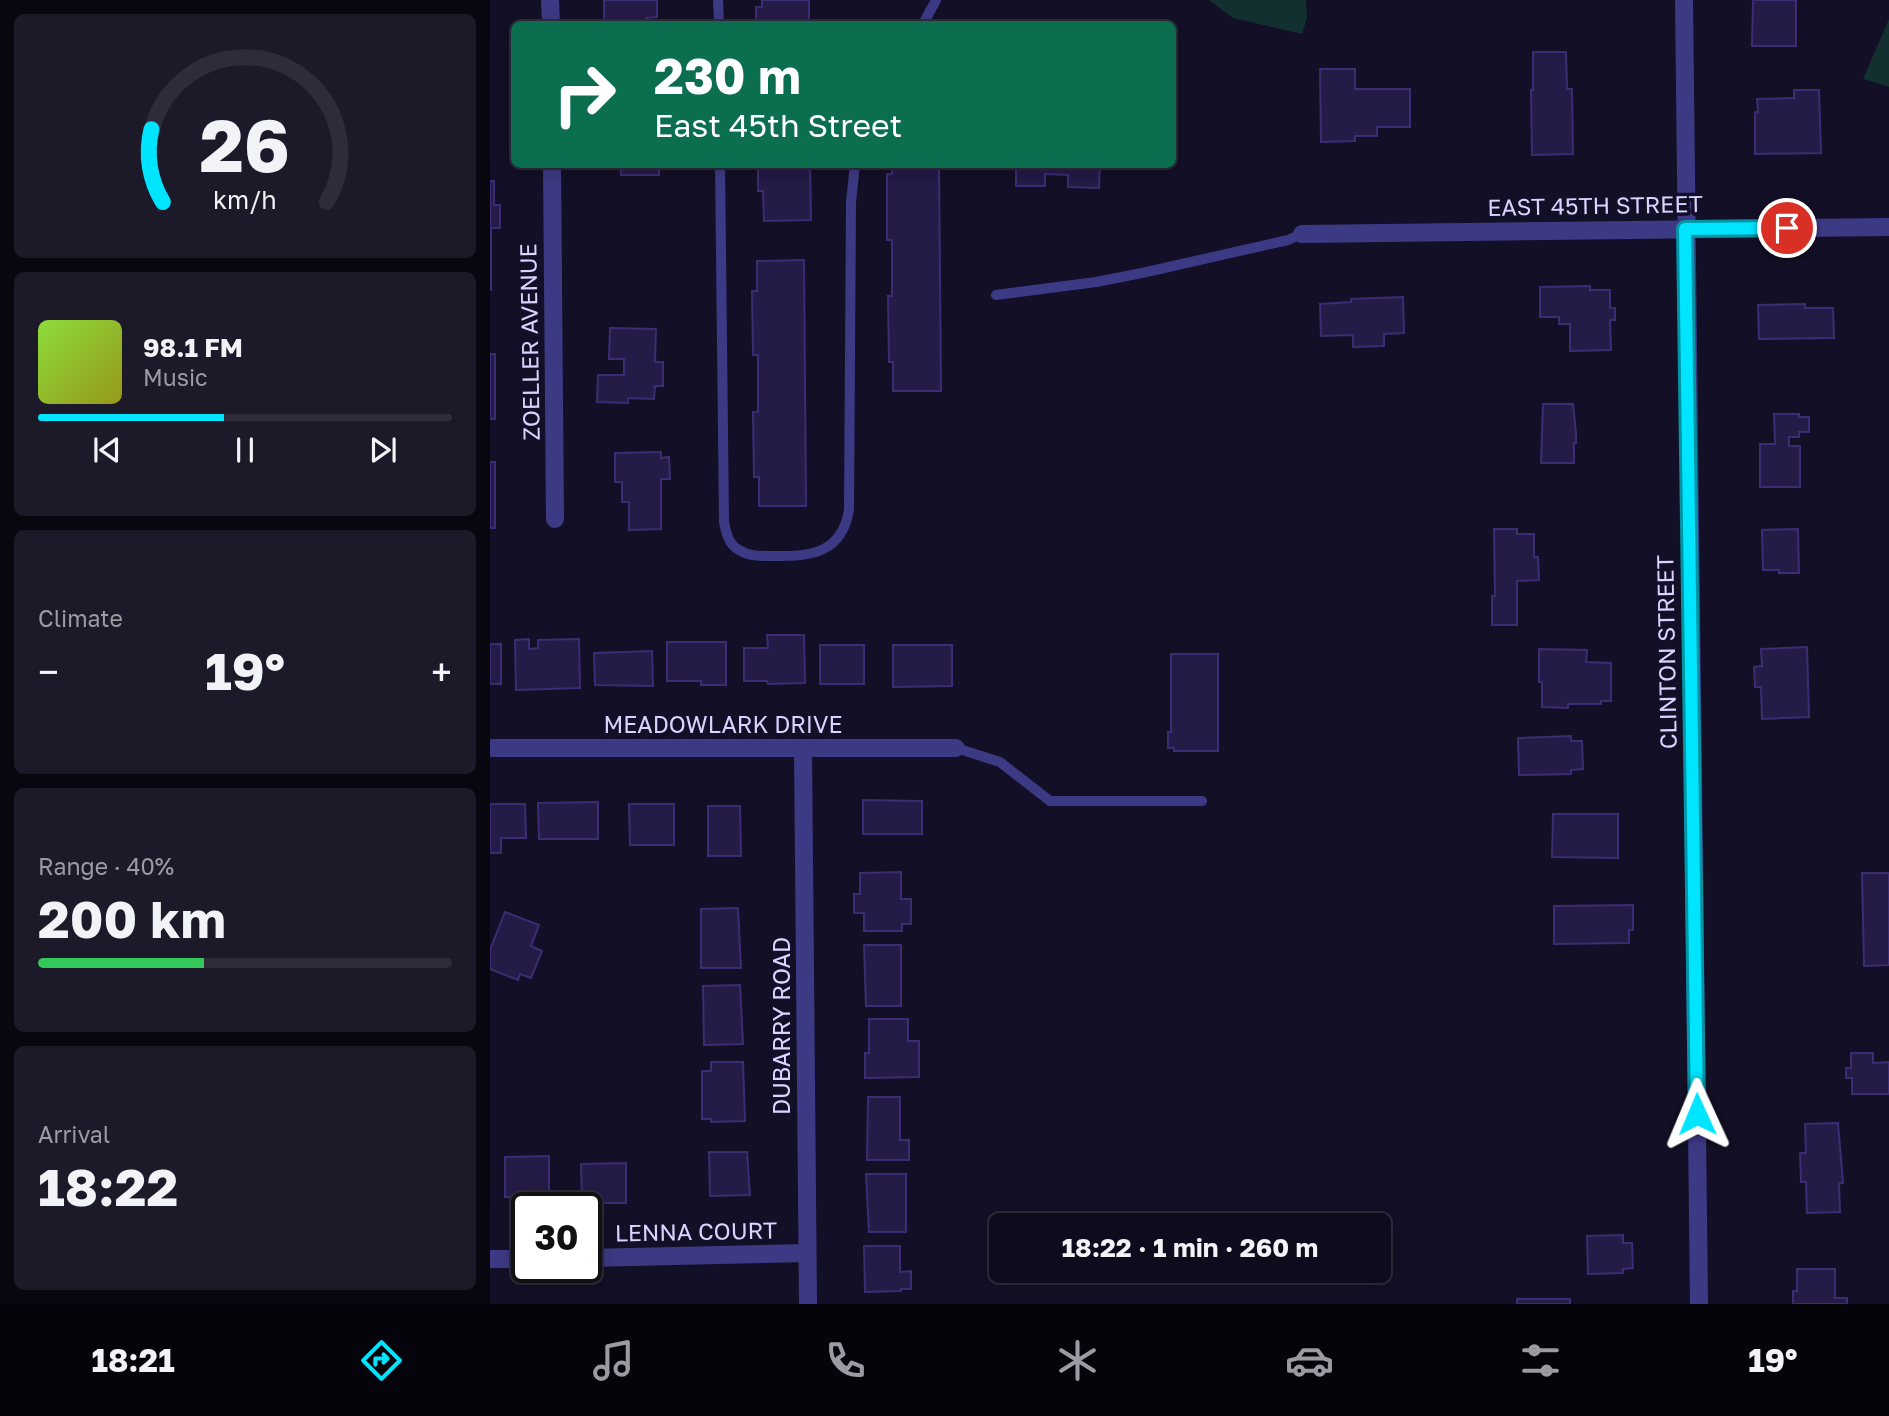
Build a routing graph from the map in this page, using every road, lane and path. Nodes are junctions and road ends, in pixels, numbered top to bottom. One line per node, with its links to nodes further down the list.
1 (551, 0): 5 (street)
2 (718, 0): 6 (lane)
3 (936, 0): 7 (lane)
4 (1684, 0): 12 (street, CLINTON STREET)
5 (551, 21)
6 (719, 21)
7 (925, 21)
8 (552, 168): 15 (street, ZOELLER AVENUE)
9 (720, 168): 10 (lane)
10 (855, 168)
11 (1889, 227): 12 (street, EAST 45TH STREET)
12 (1685, 229): 13 (street, EAST 45TH STREET); 25 (street, CLINTON STREET)
13 (1303, 234): 14 (lane)
14 (996, 295)
15 (555, 519)
16 (490, 748): 18 (street, MEADOWLARK DRIVE)
17 (956, 748): 18 (street, MEADOWLARK DRIVE); 19 (lane)
18 (803, 749): 20 (street, DUBARRY ROAD)
19 (1202, 802)
20 (807, 1253): 21 (street, LENNA COURT); 24 (street, DUBARRY ROAD)
21 (602, 1258)
22 (490, 1259): 23 (street)
23 (511, 1259)
24 (807, 1304)
25 (1699, 1304)

